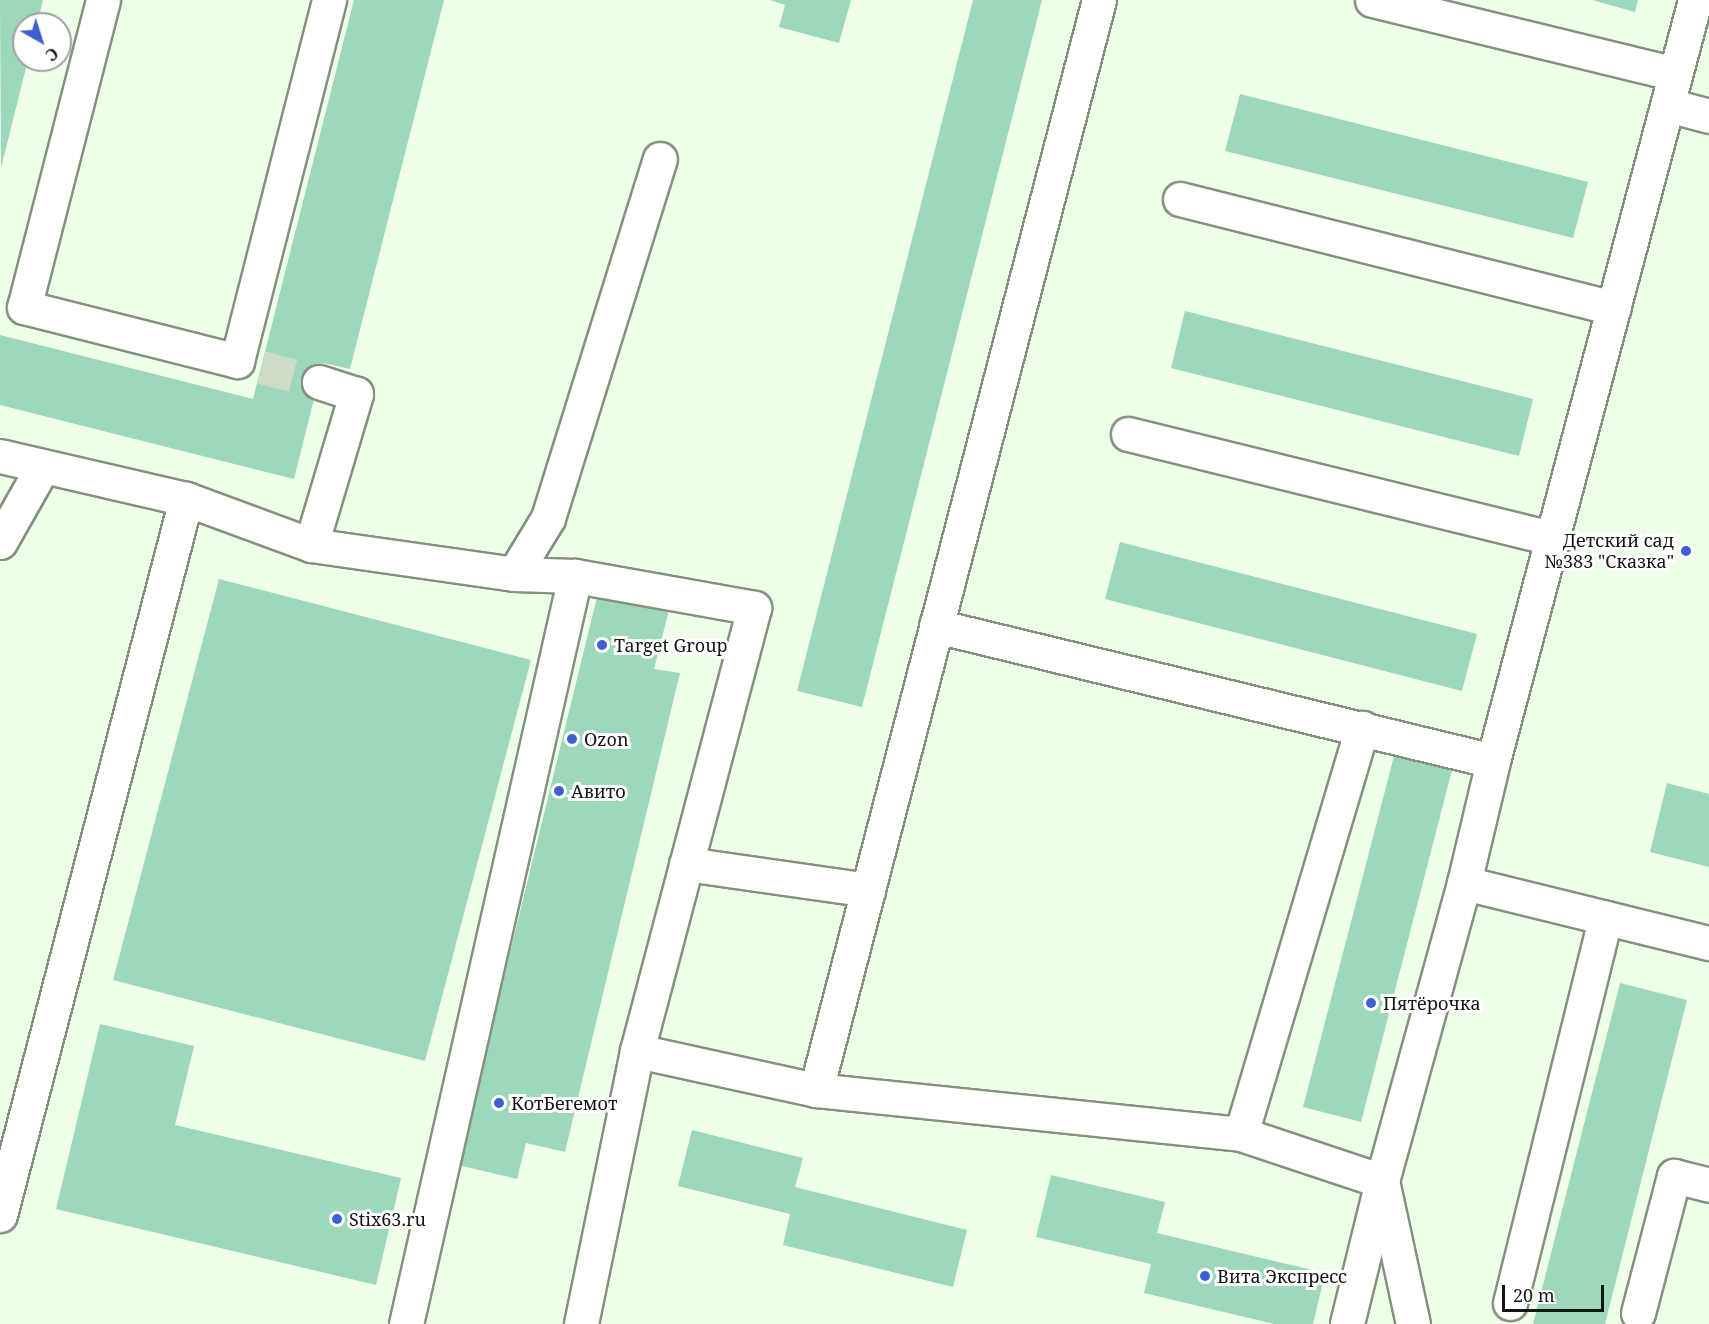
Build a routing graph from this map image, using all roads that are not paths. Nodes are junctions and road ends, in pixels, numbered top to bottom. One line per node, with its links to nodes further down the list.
1 (103, 0): 2 (street)
2 (329, 0)
3 (1100, 0): 21 (street)
4 (1372, 0): 6 (street)
5 (1695, 0): 6 (street)
6 (1672, 89): 7 (street); 10 (street)
7 (1709, 116)
8 (660, 159): 19 (street)
9 (1180, 199): 10 (street)
10 (1614, 308): 16 (street)
11 (319, 382): 18 (street)
12 (1128, 434): 16 (street)
13 (0, 456): 14 (street)
14 (43, 466): 15 (street); 17 (street)
15 (186, 499): 18 (street); 34 (street)
16 (1554, 539): 23 (street)
17 (0, 542)
18 (312, 545): 19 (street)
19 (514, 574): 20 (street)
20 (574, 576): 24 (street); 37 (street)
21 (936, 626): 22 (street); 26 (street)
22 (1362, 728): 23 (street); 31 (street)
23 (1493, 761): 25 (street)
24 (686, 864): 26 (street); 29 (street)
25 (1464, 883): 27 (street); 32 (street)
26 (868, 890): 30 (street)
27 (1605, 918): 28 (street); 35 (street)
28 (1709, 943)
29 (637, 1051): 30 (street); 38 (street)
30 (816, 1090): 31 (street)
31 (1241, 1134): 32 (street)
32 (1382, 1181): 39 (street); 40 (street)
33 (1709, 1185): 36 (street)
34 (0, 1215)
35 (1510, 1303)
36 (1638, 1313)
37 (406, 1324)
38 (581, 1324)
39 (1347, 1324)
40 (1413, 1324)

